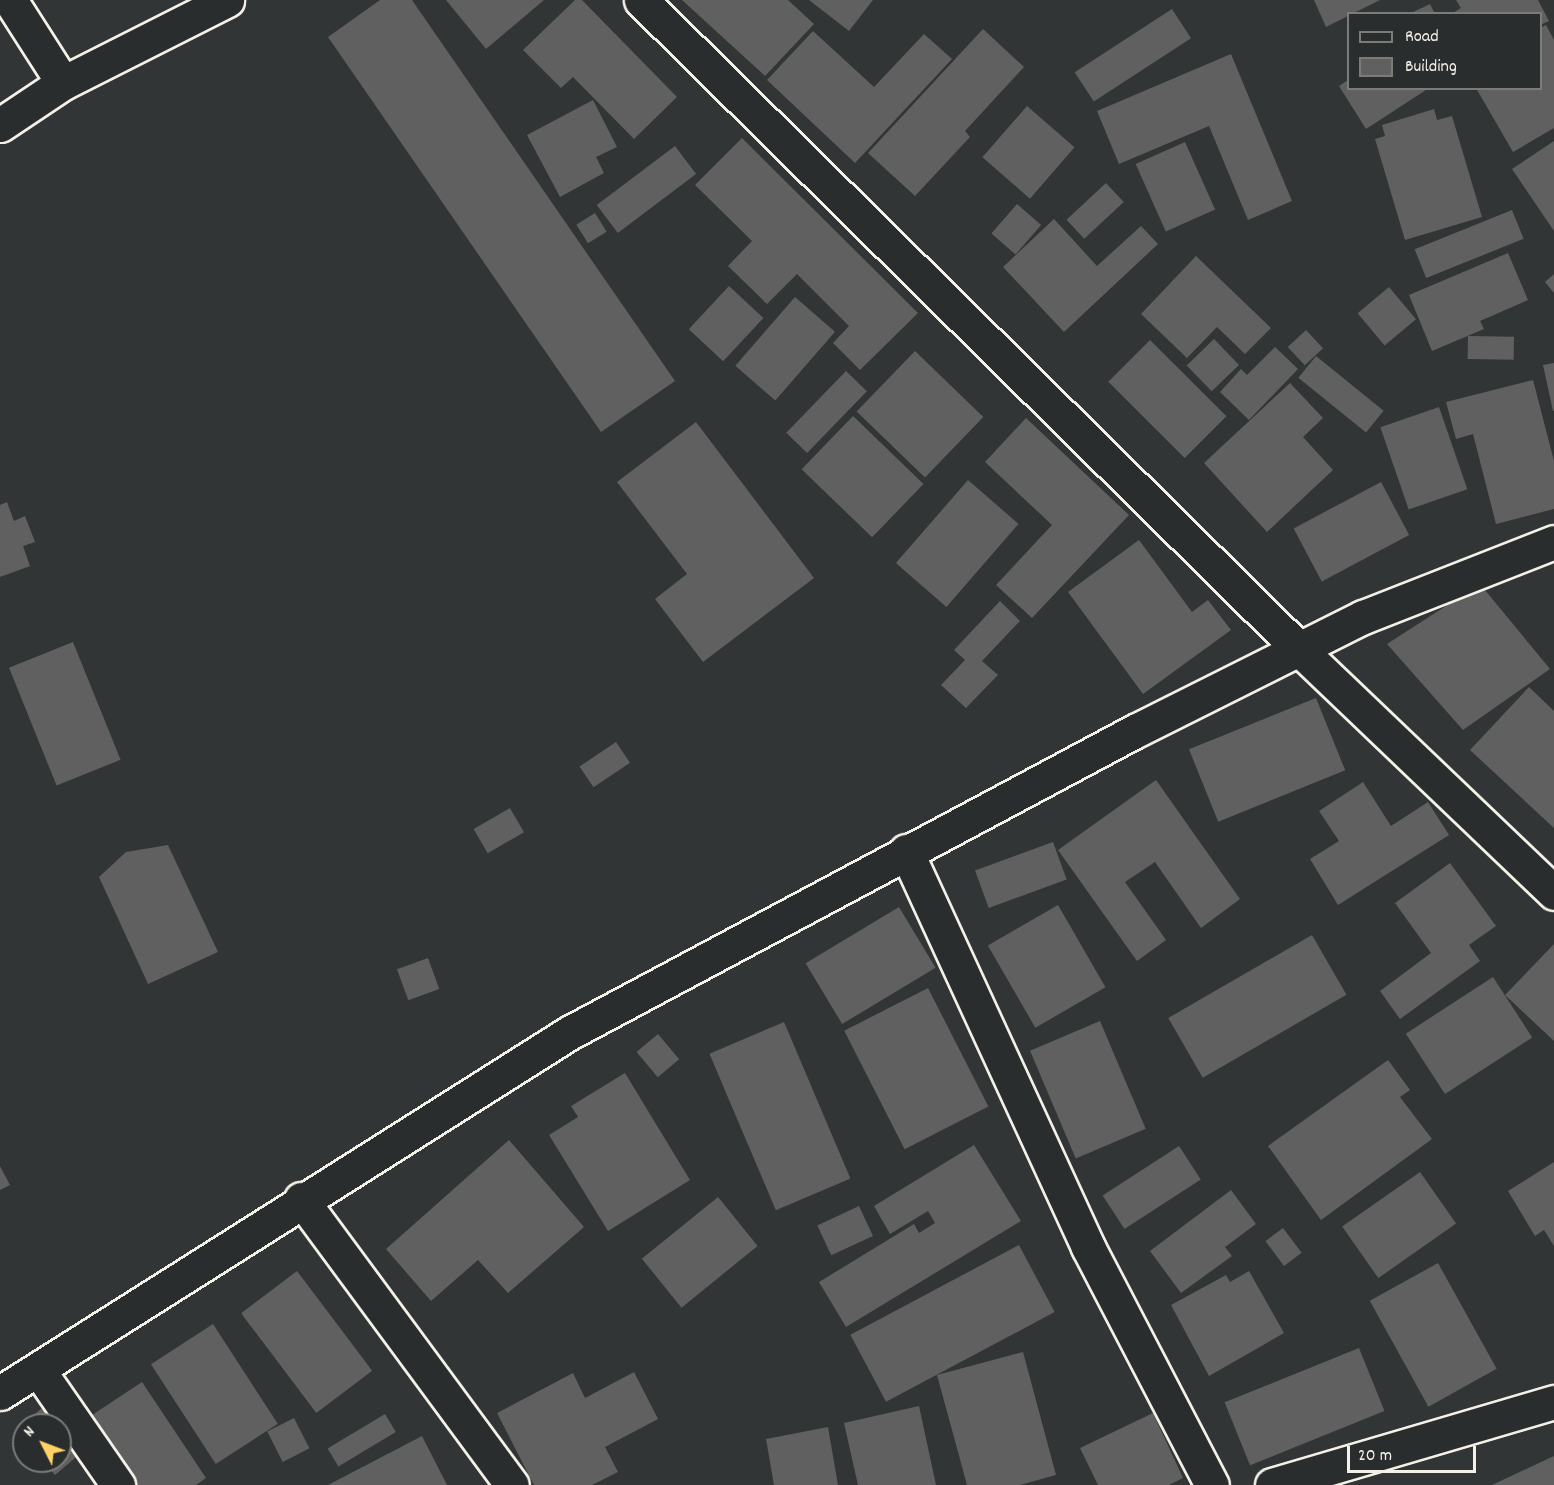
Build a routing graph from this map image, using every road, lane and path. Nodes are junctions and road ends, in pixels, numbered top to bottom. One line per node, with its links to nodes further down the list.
1 (10, 0): 4 (street)
2 (227, 0): 4 (street)
3 (641, 0): 7 (street)
4 (63, 83): 5 (street)
5 (0, 125)
6 (1554, 542): 7 (street)
7 (1299, 649): 8 (street); 9 (street)
8 (906, 851): 10 (street); 16 (street)
9 (1554, 893)
10 (302, 1199): 11 (street); 15 (street)
11 (39, 1371): 12 (street); 14 (street)
12 (0, 1393)
13 (1554, 1402): 17 (street)
14 (118, 1485)
15 (512, 1485)
16 (1212, 1485)
17 (1272, 1485)

